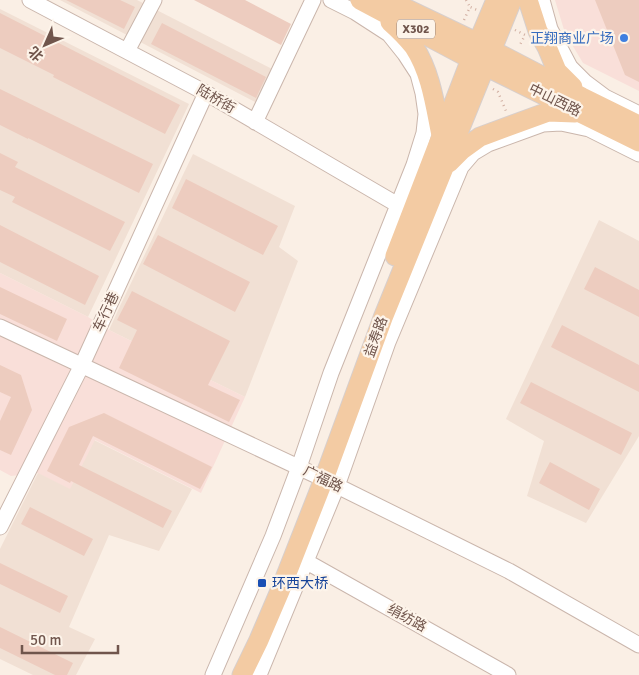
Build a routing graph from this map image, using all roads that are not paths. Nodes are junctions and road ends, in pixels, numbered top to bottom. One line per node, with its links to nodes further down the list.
1 (30, 0): 12 (street, 陆桥街)
2 (154, 0): 12 (street)
3 (313, 0): 17 (street)
4 (331, 0): 23 (street)
5 (392, 0): 6 (main road)
6 (420, 0)
7 (496, 0): 13 (main road, 益寿路)
8 (512, 0): 13 (main road, 益寿路)
9 (528, 0): 15 (main road)
10 (542, 0): 16 (street)
11 (374, 2): 13 (main road, X302); 19 (main road)
12 (127, 51): 14 (street, 陆桥街)
13 (482, 55): 15 (main road, 中山西路 / X302); 19 (main road, 益寿路); 22 (main road, 益寿路)
14 (206, 93): 17 (street, 陆桥街); 25 (street, 车行巷)
15 (582, 105): 18 (main road, 中山西路 / X302); 20 (main road, 中山西路 / X302); 22 (main road)
16 (639, 114)
17 (255, 122): 23 (street, 陆桥街)
18 (639, 125)
19 (441, 136): 26 (main road, 益寿路)
20 (639, 142)
21 (639, 154): 26 (street)
22 (445, 167): 26 (main road, 益寿路)
23 (398, 205): 26 (street)
24 (0, 327): 25 (street, 广福路)
25 (82, 365): 26 (street, 广福路); 27 (street, 车行巷)
26 (318, 476): 28 (street); 29 (street, 广福路); 30 (street); 31 (main road, 益寿路); 32 (main road, 益寿路)
27 (0, 527)
28 (307, 562): 33 (street); 34 (street, 绢纺路)
29 (639, 645)
30 (213, 675)
31 (228, 675)
32 (242, 675)
33 (259, 675)
34 (508, 675)

